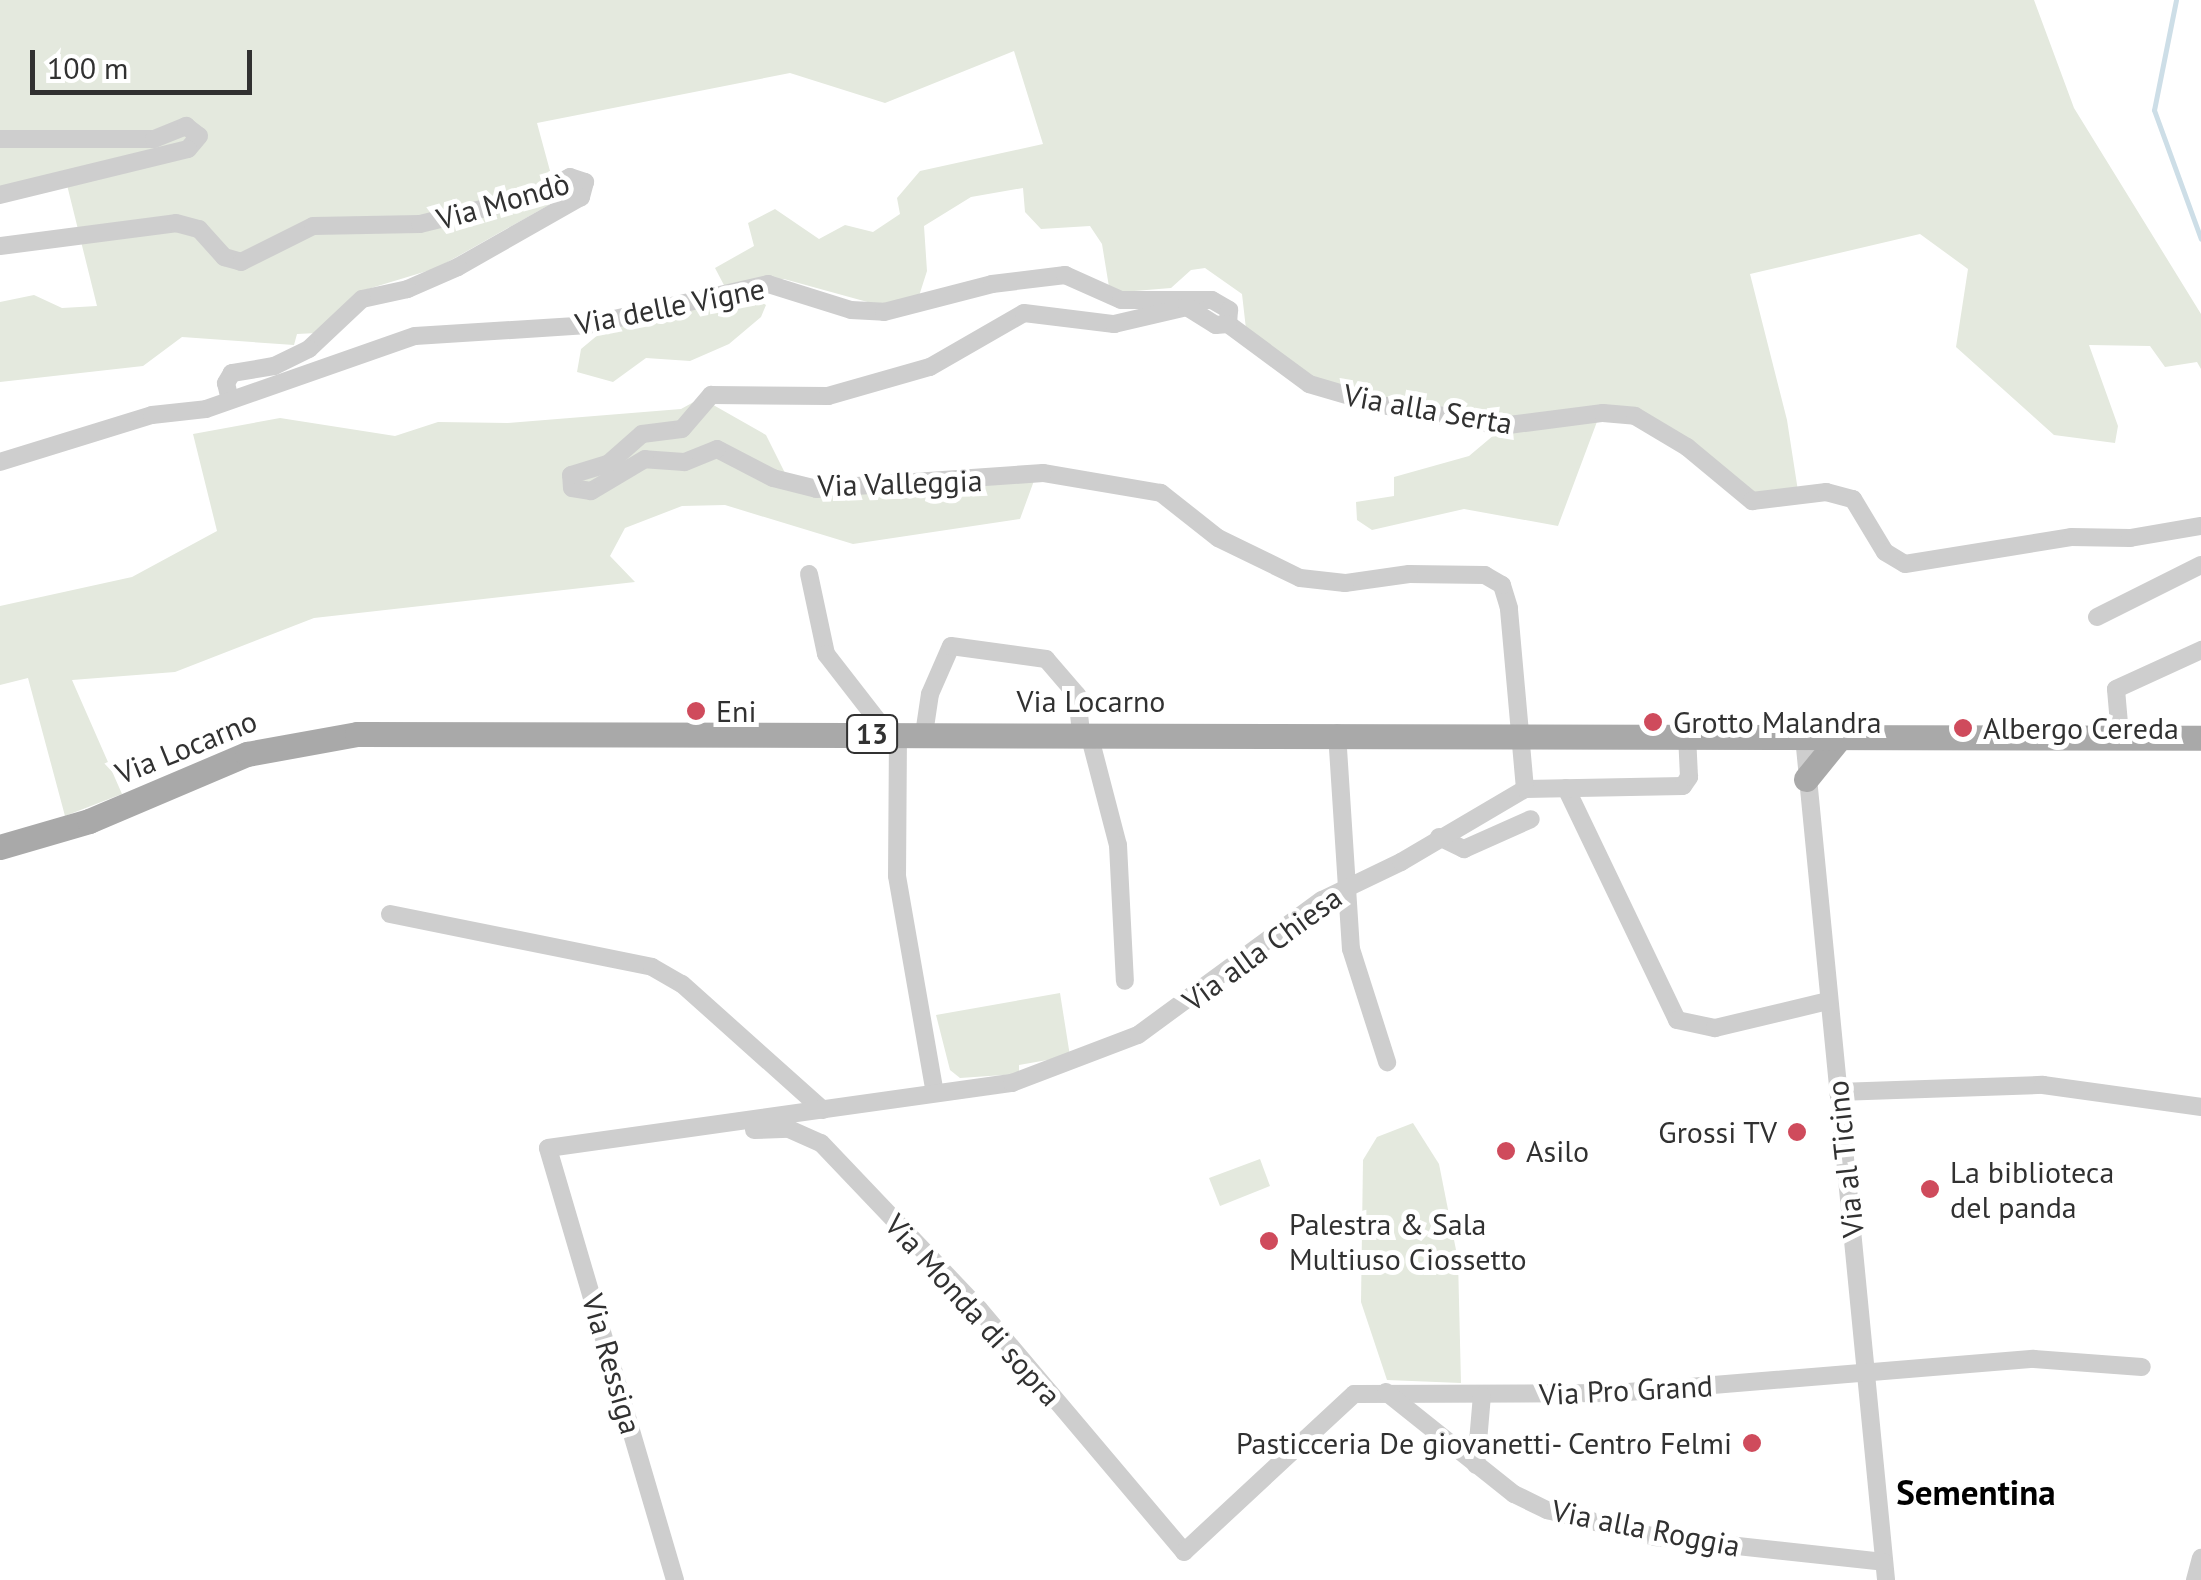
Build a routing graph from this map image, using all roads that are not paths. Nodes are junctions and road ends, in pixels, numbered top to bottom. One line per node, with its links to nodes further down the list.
1 (0, 139): 2 (street)
2 (0, 195)
3 (0, 246): 6 (street, Via Mondò)
4 (1166, 296): 5 (street, Via alla Serta); 6 (street, Via delle Vigne)
5 (1228, 324): 8 (street, Via alla Serta); 16 (street, Via Valleggia)
6 (230, 400): 7 (street, Via delle Vigne)
7 (0, 462)
8 (2201, 526)
9 (2201, 565): 11 (street)
10 (810, 574): 13 (street)
11 (2097, 616)
12 (2201, 650): 18 (street)
13 (903, 734): 14 (main road, Via Locarno / 13); 14 (street); 27 (main road, Via Locarno / 13); 34 (street)
14 (1085, 734): 15 (main road, Via Locarno / 13); 30 (street)
15 (1337, 734): 16 (main road, Via Locarno / 13); 28 (street)
16 (1518, 734): 17 (main road, Via Locarno / 13); 23 (street)
17 (1687, 734): 20 (main road, Via Locarno / 13); 24 (street)
18 (2120, 735): 19 (main road, Via Locarno / 13); 21 (main road, Via Locarno / 13)
19 (1842, 736): 20 (main road, Via Locarno / 13); 22 (main road)
20 (1804, 737): 22 (street, Via al Ticino)
21 (2201, 738)
22 (1806, 779): 31 (street, Via al Ticino)
23 (1525, 788): 24 (street); 26 (street, Via alla Chiesa)
24 (1566, 788): 31 (street)
25 (1531, 819): 26 (street)
26 (1439, 837): 28 (street, Via alla Chiesa)
27 (0, 847)
28 (1344, 889): 32 (street); 34 (street, Via alla Chiesa)
29 (390, 914): 36 (street)
30 (1125, 982)
31 (1828, 1001): 33 (street, Via al Ticino)
32 (1387, 1062)
33 (1838, 1092): 35 (street); 40 (street, Via al Ticino)
34 (936, 1093): 36 (street, Via alla Chiesa)
35 (2201, 1106)
36 (823, 1110): 37 (street, Via alla Chiesa)
37 (736, 1121): 38 (street, Via alla Chiesa); 44 (street, Via Monda di sopra)
38 (548, 1148): 47 (street, Via Ressiga)
39 (2142, 1367): 40 (street, Via Pro Grand)
40 (1865, 1372): 42 (street, Via Pro Grand); 46 (street, Via al Ticino)
41 (1386, 1392): 42 (street, Via Pro Grand); 43 (street, Via alla Roggia); 44 (street, Via Pro Grand)
42 (1482, 1396): 43 (street)
43 (1476, 1465): 46 (street, Via alla Roggia)
44 (1184, 1552)
45 (2201, 1558): 48 (street)
46 (1885, 1571)
47 (675, 1580)
48 (2195, 1580)

